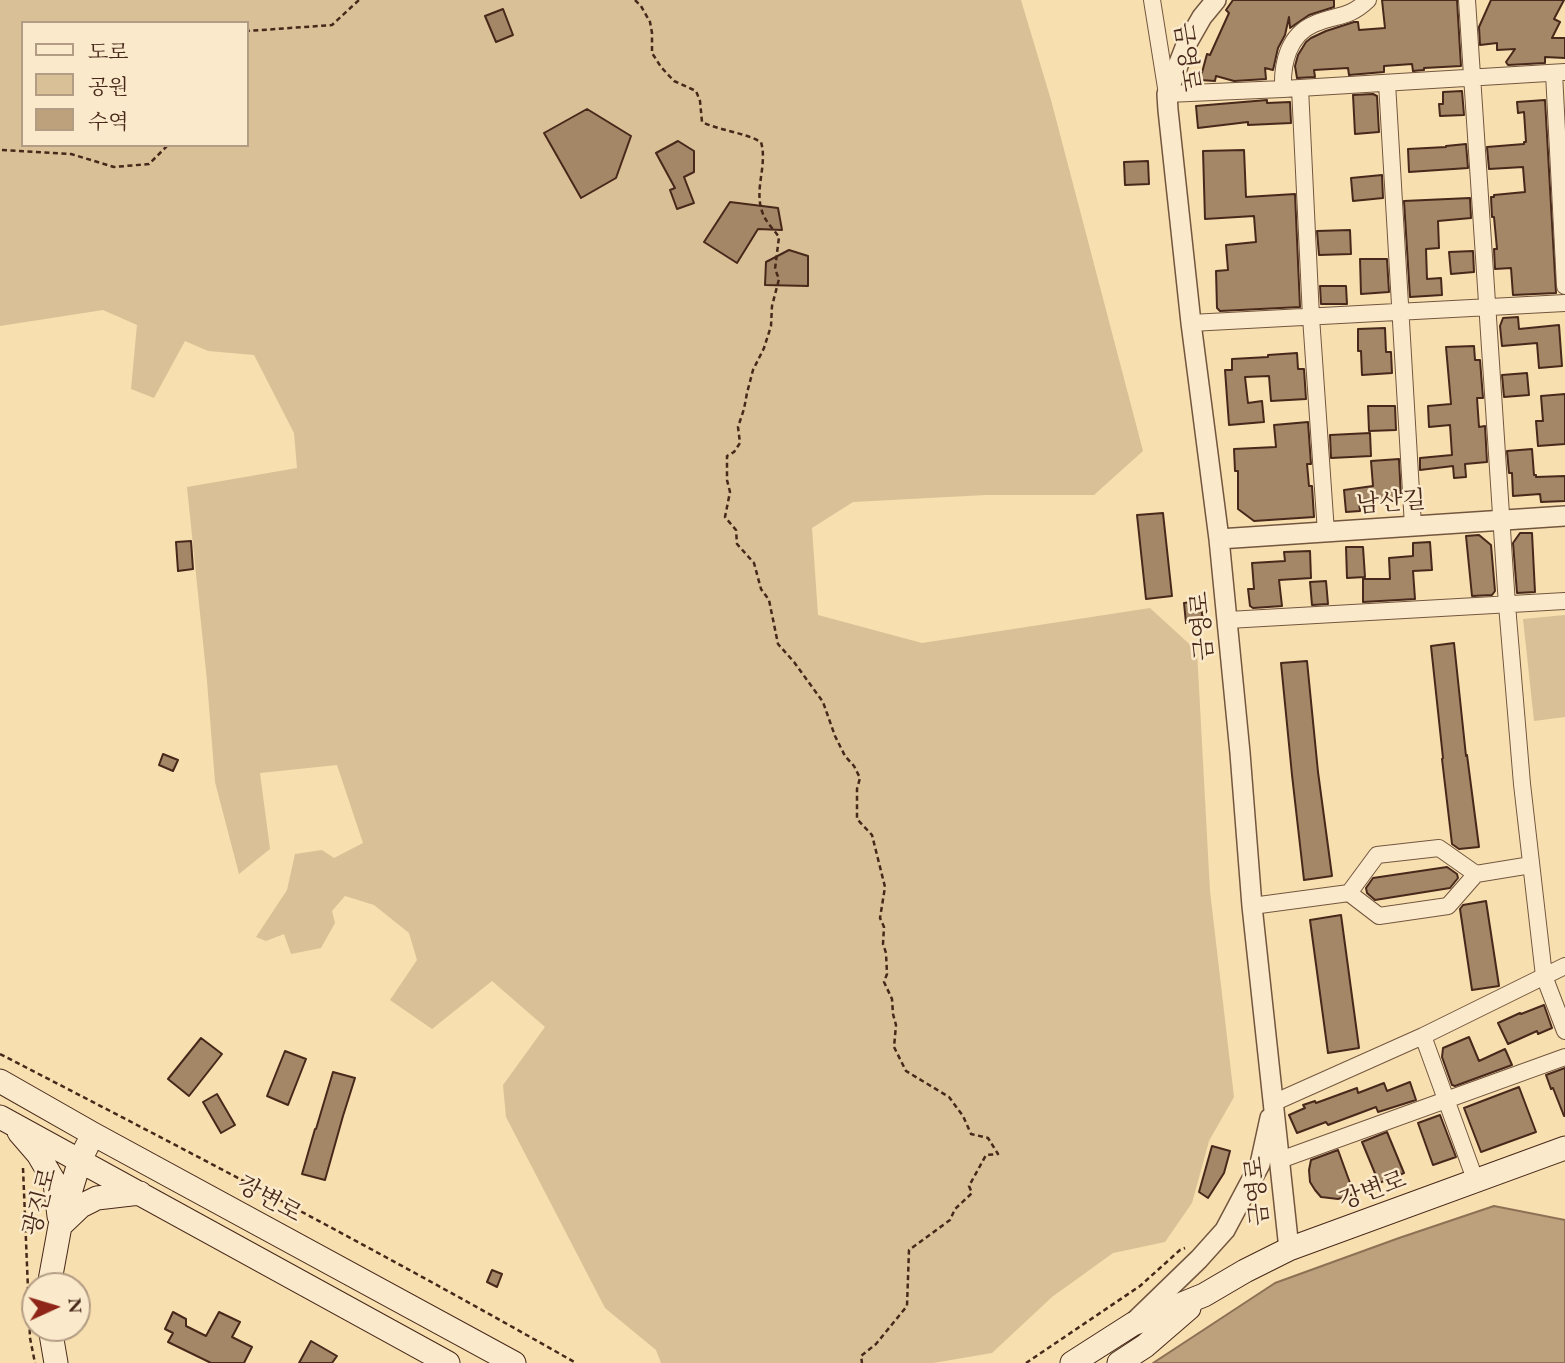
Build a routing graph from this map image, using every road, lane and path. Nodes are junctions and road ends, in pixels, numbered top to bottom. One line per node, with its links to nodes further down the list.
1 (359, 0): 7 (path)
2 (635, 0): 63 (path)
3 (1152, 0): 13 (street, 금영로)
4 (1216, 0): 13 (street)
5 (1368, 0): 12 (street)
6 (1467, 0): 9 (street)
7 (248, 32)
8 (1560, 73): 9 (street); 16 (street)
9 (1471, 78): 10 (street); 18 (street)
10 (1387, 83): 11 (street); 19 (street)
11 (1300, 88): 12 (street); 20 (street)
12 (1283, 89): 13 (street)
13 (1167, 94): 21 (street, 금영로)
14 (166, 147): 15 (path)
15 (2, 150)
16 (1565, 286)
17 (1565, 303): 18 (street)
18 (1488, 307): 19 (street); 23 (street)
19 (1399, 312): 20 (street); 24 (street)
20 (1311, 317): 21 (street); 25 (street)
21 (1191, 323): 26 (street, 금영로)
22 (1565, 516): 23 (street, 남산길)
23 (1501, 520): 24 (street, 남산길); 28 (street)
24 (1413, 526): 25 (street, 남산길)
25 (1326, 532): 26 (street, 남산길)
26 (1219, 539): 29 (street, 금영로)
27 (1565, 601): 28 (street)
28 (1507, 605): 29 (street); 30 (street)
29 (1228, 620): 33 (street, 금영로)
30 (1531, 865): 31 (street); 35 (street)
31 (1476, 874): 32 (street); 32 (street)
32 (1349, 893): 33 (street)
33 (1252, 906): 42 (street, 금영로)
34 (1565, 966): 35 (street)
35 (1544, 976): 36 (street); 37 (street)
36 (1565, 1031)
37 (1423, 1036): 41 (street); 42 (street)
38 (0, 1054): 62 (path)
39 (1565, 1057): 41 (street)
40 (0, 1081): 44 (main road, 강변로)
41 (1448, 1100): 48 (street); 49 (street)
42 (1273, 1103): 48 (street, 금영로); 56 (street)
43 (5, 1120): 47 (main road); 51 (main road)
44 (93, 1134): 47 (main road, 광진로); 61 (main road, 강변로)
45 (1565, 1148): 49 (main road, 강변로)
46 (21, 1159): 58 (path)
47 (80, 1160): 50 (main road); 51 (main road, 광진로)
48 (1280, 1160): 53 (street, 금영로)
49 (1476, 1182): 53 (main road, 강변로)
50 (140, 1193): 51 (main road); 60 (main road)
51 (60, 1226): 54 (main road, 광진로)
52 (1191, 1245): 64 (path)
53 (1289, 1250): 55 (main road, 강변로)
54 (52, 1272)
55 (1204, 1295): 56 (main road, 강변로); 66 (main road, 강변로)
56 (1133, 1324): 65 (main road, 강변로)
57 (52, 1342): 59 (main road)
58 (35, 1363)
59 (56, 1363)
60 (448, 1363)
61 (514, 1363)
62 (576, 1363)
63 (862, 1363)
64 (1026, 1363)
65 (1072, 1363)
66 (1119, 1363)

